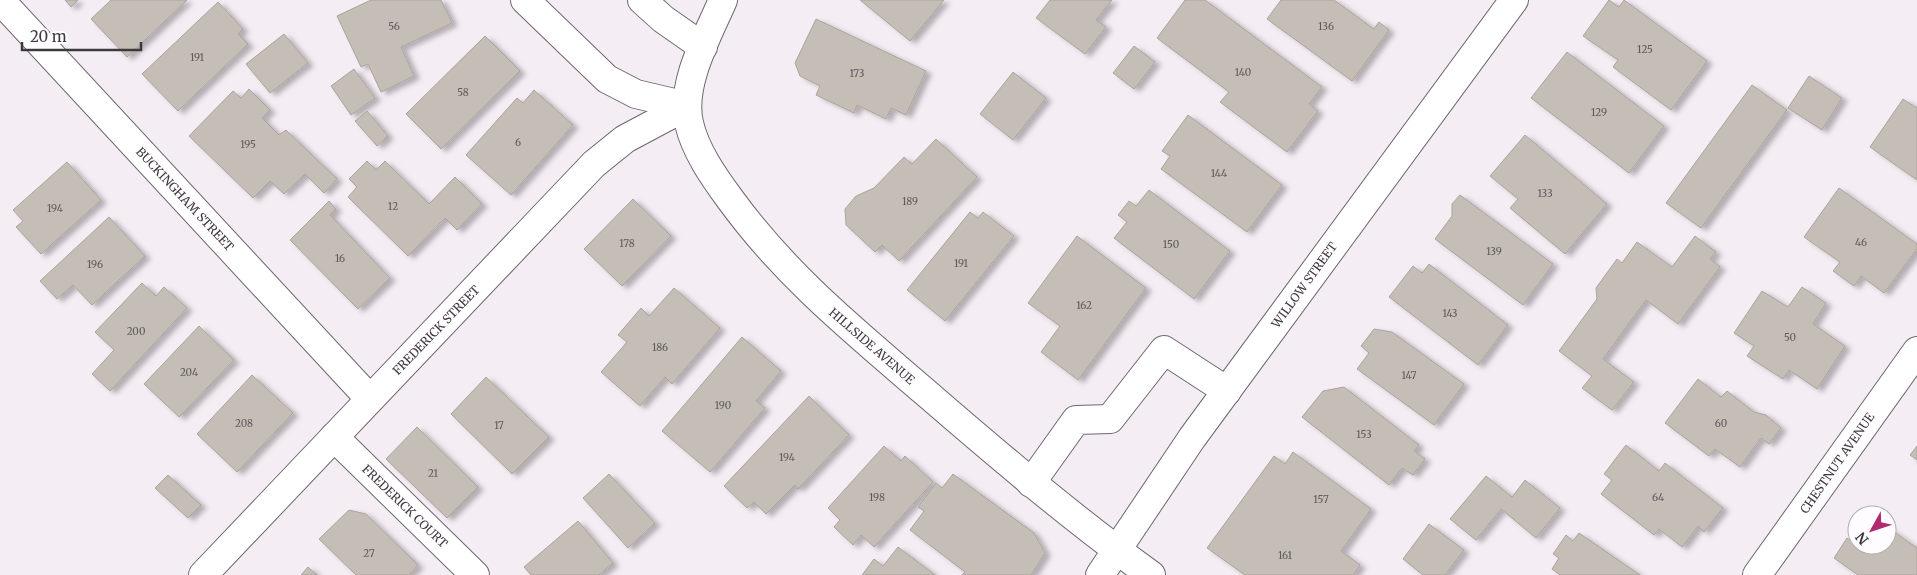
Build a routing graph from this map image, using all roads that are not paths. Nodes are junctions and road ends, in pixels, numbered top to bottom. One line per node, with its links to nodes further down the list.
1 (0, 0): 10 (street, BUCKINGHAM STREET)
2 (525, 0): 7 (street)
3 (642, 0): 6 (street)
4 (723, 0): 6 (street, HILLSIDE AVENUE)
5 (1514, 0): 9 (street, WILLOW STREET)
6 (703, 48): 7 (street, HILLSIDE AVENUE)
7 (687, 106): 10 (street, FREDERICK STREET); 12 (street, HILLSIDE AVENUE)
8 (1917, 351): 18 (street, CHESTNUT AVENUE)
9 (1227, 391): 12 (street); 13 (street, WILLOW STREET)
10 (370, 399): 11 (street, FREDERICK STREET)
11 (334, 437): 14 (street, FREDERICK STREET); 15 (street, FREDERICK COURT)
12 (1031, 483): 13 (street, HILLSIDE AVENUE)
13 (1116, 550): 16 (street, WILLOW STREET); 17 (street, HILLSIDE AVENUE)
14 (203, 575)
15 (475, 575)
16 (1100, 575)
17 (1151, 575)
18 (1757, 575)

